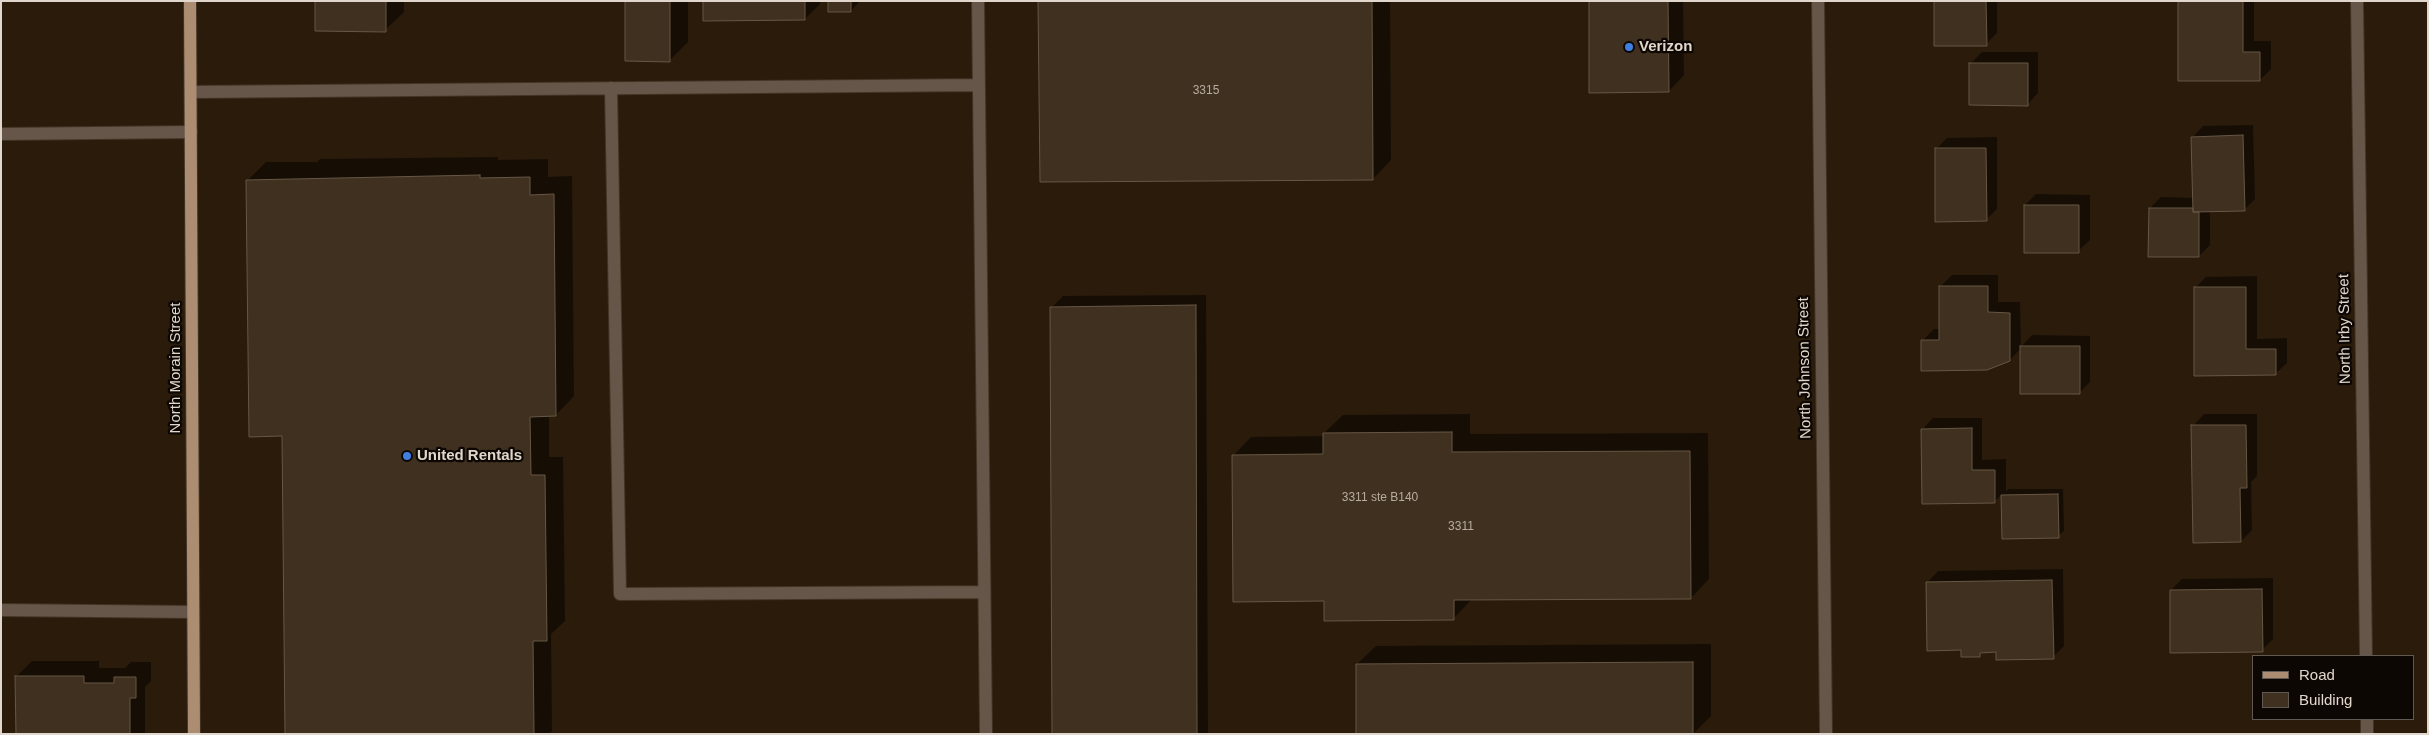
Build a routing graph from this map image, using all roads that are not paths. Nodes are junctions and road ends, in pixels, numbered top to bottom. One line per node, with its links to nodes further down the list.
1 (190, 1): 7 (main road, North Morain Street)
2 (978, 1): 5 (street)
3 (1818, 1): 17 (street, North Johnson Street)
4 (2357, 1): 13 (street, North Irby Street)
5 (979, 85): 6 (street); 10 (street)
6 (611, 88): 7 (street); 10 (street)
7 (191, 92): 8 (main road, North Morain Street)
8 (191, 132): 9 (street); 12 (main road, North Morain Street)
9 (1, 134)
10 (984, 592): 16 (street)
11 (1, 610): 12 (street)
12 (193, 612): 15 (main road, North Morain Street)
13 (2366, 655)
14 (2367, 720): 18 (street)
15 (194, 734)
16 (986, 734)
17 (1826, 734)
18 (2367, 734)

